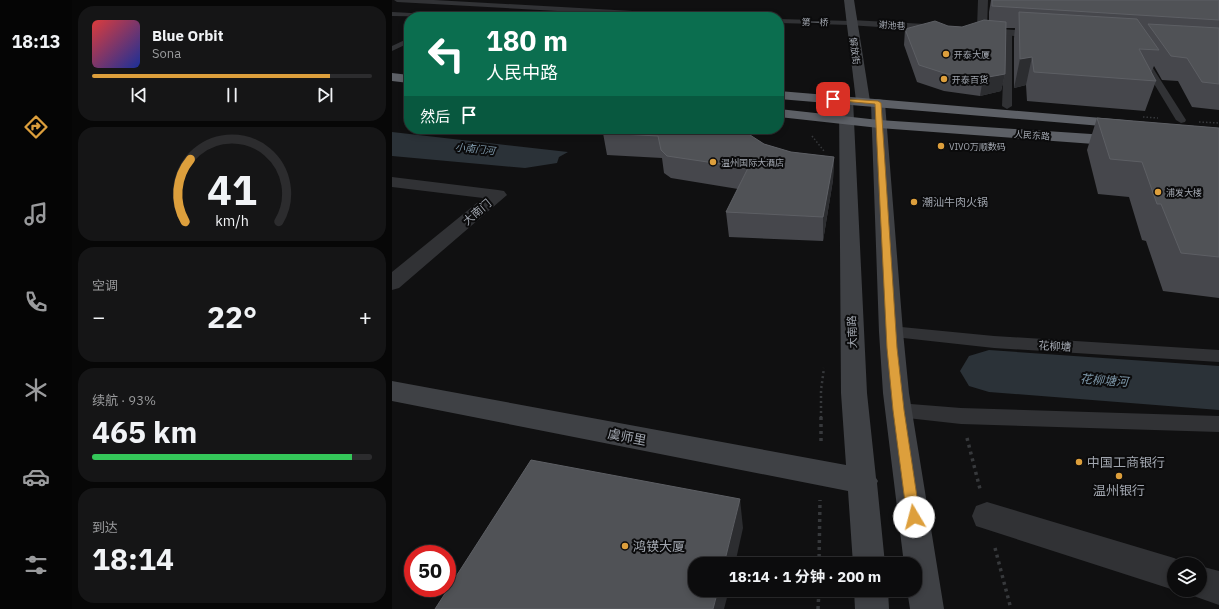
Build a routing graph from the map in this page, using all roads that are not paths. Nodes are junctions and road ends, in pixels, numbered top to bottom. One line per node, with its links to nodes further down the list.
1 (396, 0): 5 (lane)
2 (849, 0): 12 (main road, 解放街)
3 (983, 0): 15 (street)
4 (604, 4): 7 (lane)
5 (481, 5): 6 (lane); 7 (lane)
6 (468, 11)
7 (590, 11): 8 (lane)
8 (609, 12)
9 (392, 14): 10 (lane)
10 (404, 15)
11 (784, 21): 12 (lane, 第一桥)
12 (852, 23): 13 (street, 谢池巷); 26 (main road, 解放街)
13 (951, 29)
14 (967, 30): 15 (street)
15 (982, 31): 16 (street)
16 (1008, 32): 17 (street); 27 (lane)
17 (1054, 36)
18 (404, 39): 20 (lane)
19 (1136, 47): 32 (lane)
20 (392, 49)
21 (392, 66): 22 (highway)
22 (404, 67)
23 (392, 77): 24 (highway)
24 (404, 78)
25 (784, 95): 26 (highway, 人民东路)
26 (862, 101): 29 (main road, 大南路); 30 (main road); 31 (highway, 人民东路)
27 (1007, 106)
28 (784, 115): 29 (highway, 人民东路)
29 (846, 121): 30 (highway, 人民东路); 41 (main road, 大南路)
30 (879, 124): 33 (highway, 人民东路); 36 (main road)
31 (1140, 126)
32 (1180, 126)
33 (1133, 142)
34 (392, 182): 35 (street, 大南门)
35 (392, 283)
36 (891, 332): 37 (lane, 花柳塘); 39 (main road)
37 (1219, 356)
38 (392, 391): 41 (main road, 虞师里)
39 (897, 401): 40 (lane); 49 (main road)
40 (1219, 424)
41 (863, 481): 43 (main road, 大南路)
42 (987, 516): 44 (street)
43 (868, 557)
44 (1167, 572)
45 (1207, 584): 46 (street)
46 (1219, 588)
47 (871, 597): 48 (main road)
48 (872, 609)
49 (927, 609)

